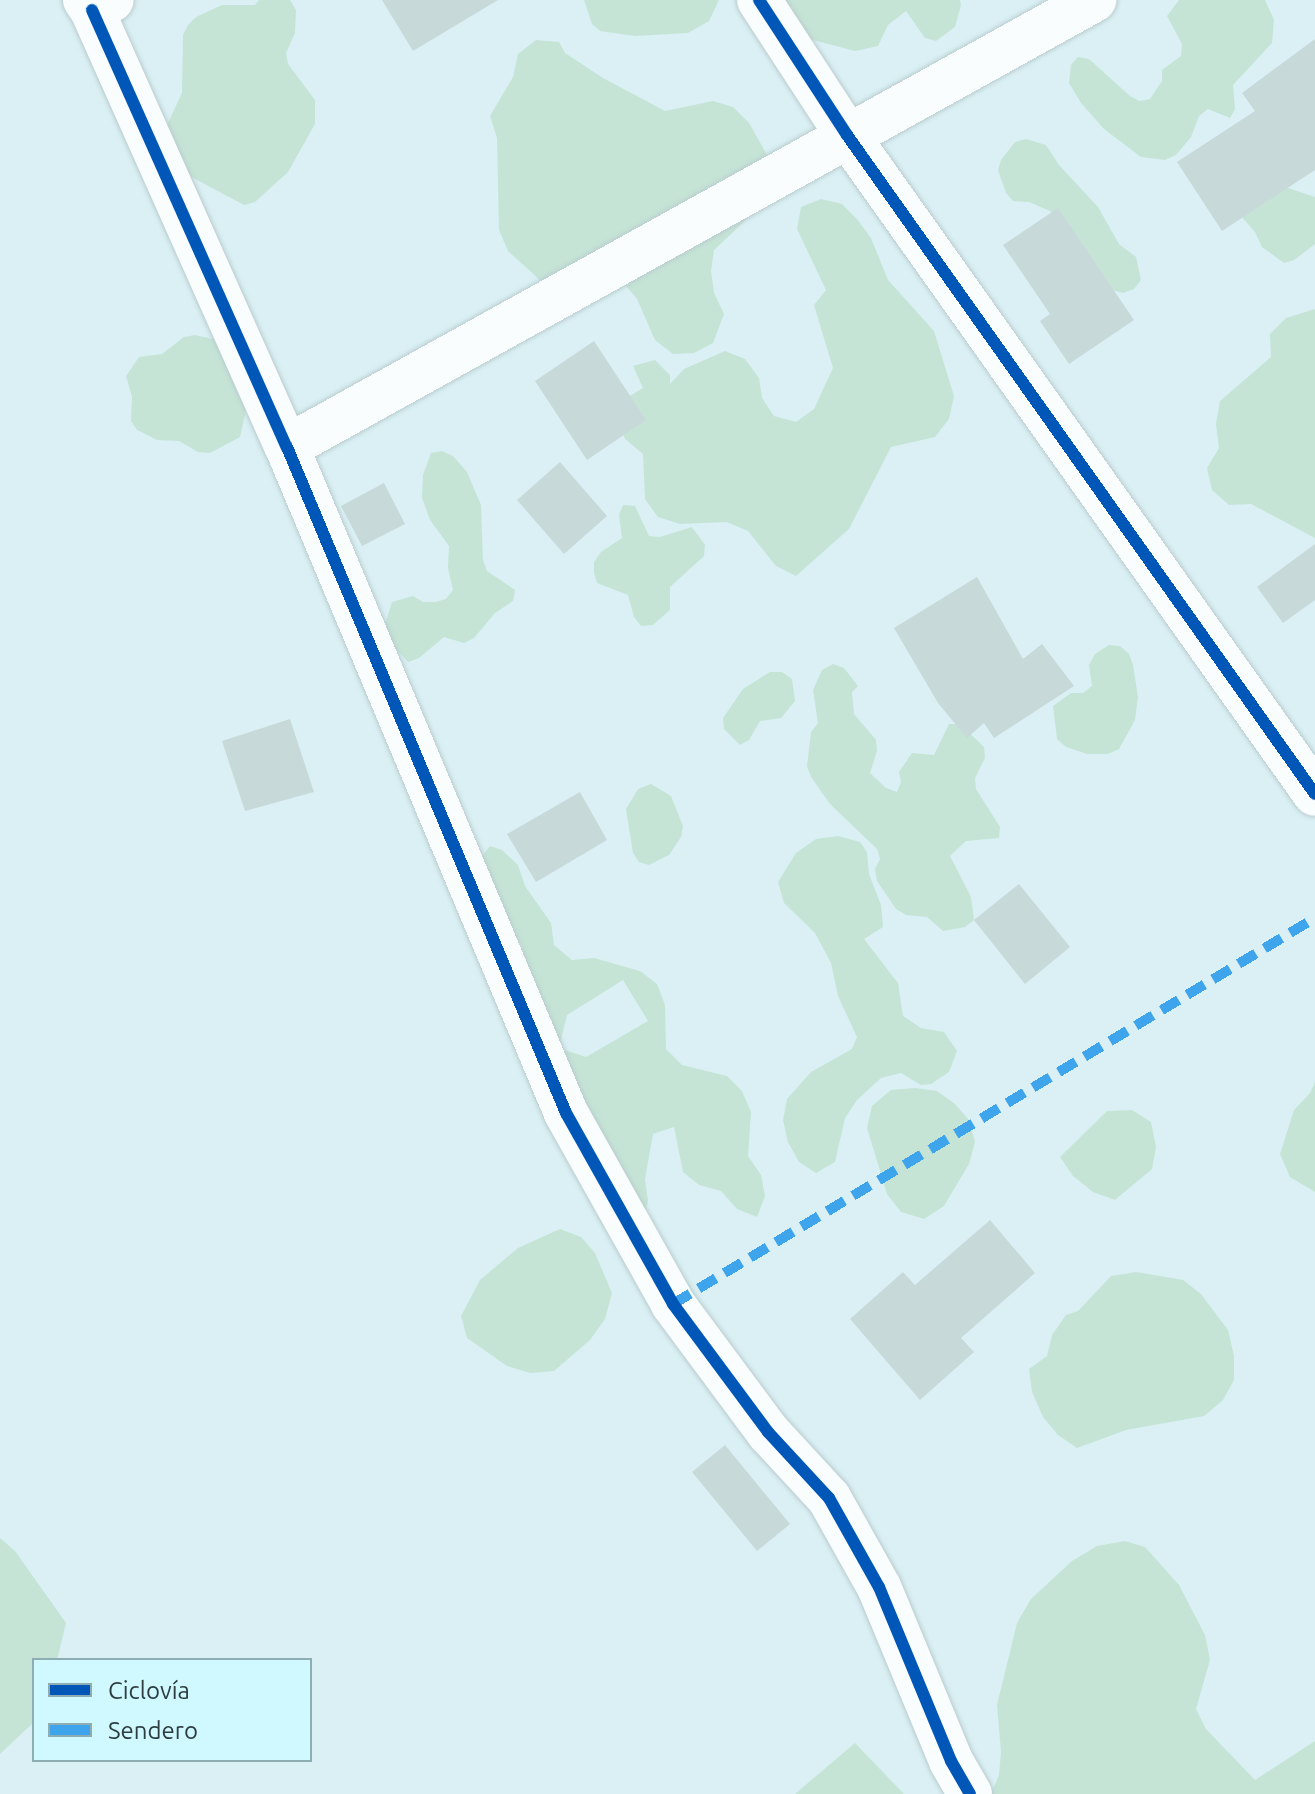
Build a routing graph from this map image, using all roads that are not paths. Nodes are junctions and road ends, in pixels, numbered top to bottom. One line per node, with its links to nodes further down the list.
1 (759, 0): 4 (street)
2 (1094, 0): 4 (street)
3 (96, 3): 5 (street)
4 (847, 135): 5 (street); 6 (street)
5 (287, 447): 7 (street)
6 (1315, 794)
7 (970, 1794)

